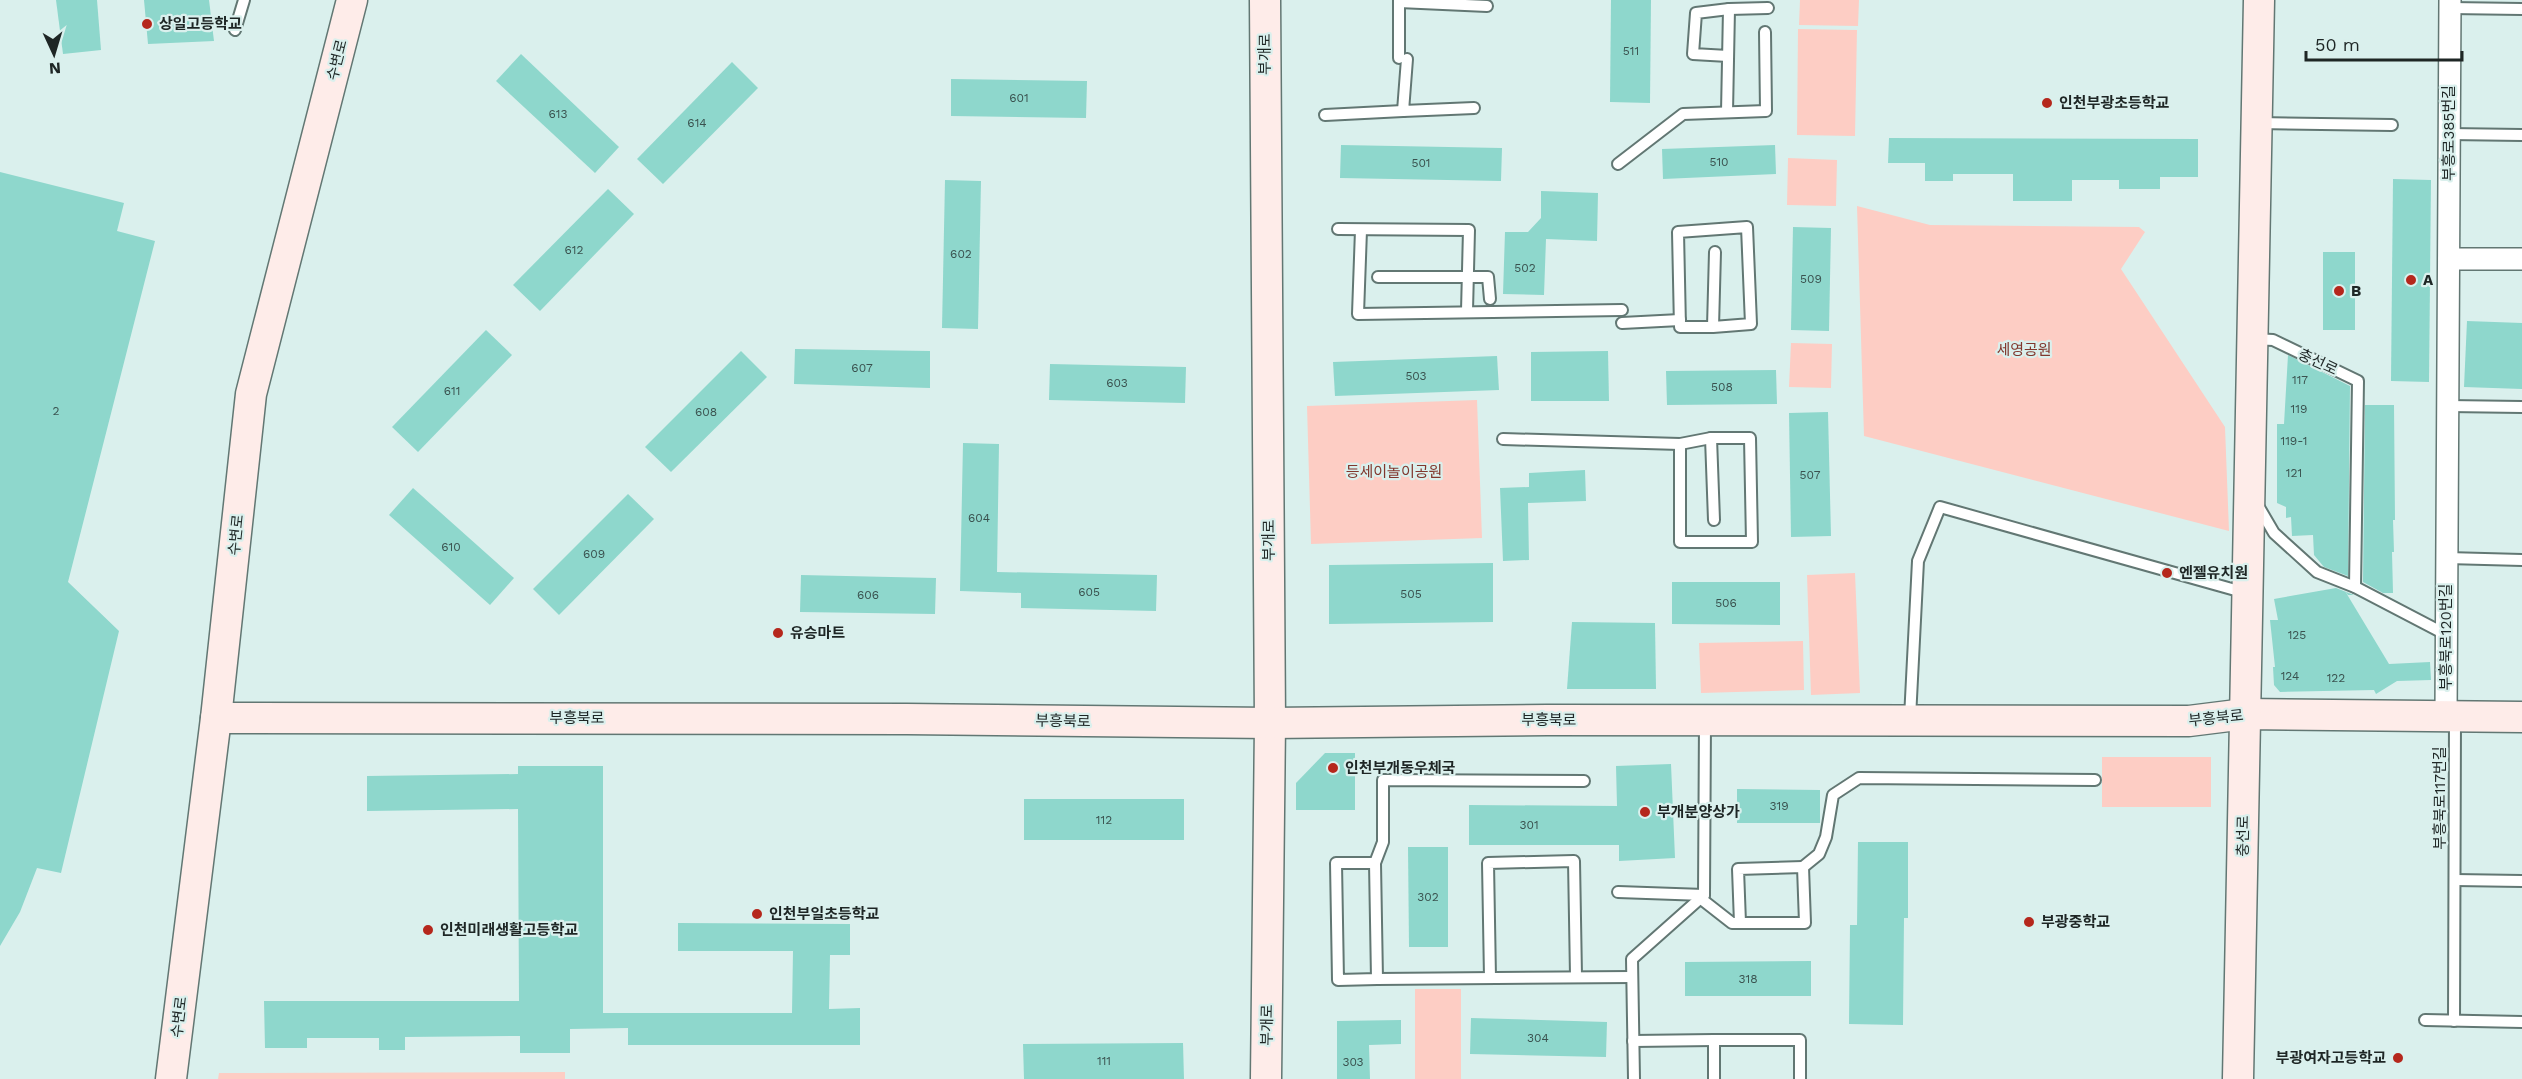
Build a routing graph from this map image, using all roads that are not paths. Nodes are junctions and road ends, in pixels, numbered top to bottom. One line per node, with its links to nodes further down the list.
1 (244, 0): 11 (lane)
2 (352, 0): 52 (street, 수변로)
3 (1265, 0): 55 (street, 부개로)
4 (2259, 0): 18 (street, 충선로)
5 (1399, 1): 7 (lane); 15 (lane)
6 (2450, 4): 10 (lane, 부흥로385번길); 20 (street, 부흥로385번길)
7 (1487, 6)
8 (1768, 8): 9 (lane)
9 (1730, 9): 13 (lane); 13 (lane)
10 (2522, 9)
11 (235, 30)
12 (1765, 32): 16 (lane)
13 (1728, 56): 16 (lane)
14 (1474, 108): 15 (lane)
15 (1402, 111): 17 (lane)
16 (1727, 112): 22 (lane)
17 (1325, 116)
18 (2256, 123): 19 (lane); 36 (street, 충선로)
19 (2392, 125)
20 (2449, 134): 21 (lane); 26 (street, 부흥로385번길)
21 (2522, 135)
22 (1618, 164)
23 (1338, 230): 24 (lane)
24 (1361, 230): 28 (lane); 32 (lane)
25 (1715, 252): 35 (lane)
26 (2449, 259): 27 (street); 37 (street, 부흥북로120번길)
27 (2522, 259)
28 (1467, 277): 29 (lane); 30 (lane); 32 (lane)
29 (1378, 278)
30 (1490, 299)
31 (1622, 309): 32 (lane)
32 (1467, 311)
33 (1680, 320): 34 (lane); 35 (lane); 35 (lane)
34 (1622, 323)
35 (1713, 327)
36 (2252, 339): 42 (street, 충선로); 46 (lane, 충선로)
37 (2448, 406): 38 (lane); 44 (street, 부흥북로120번길)
38 (2522, 407)
39 (1711, 438): 41 (lane); 41 (lane); 43 (lane)
40 (1503, 439): 41 (lane)
41 (1680, 444)
42 (2250, 490): 46 (lane); 47 (street, 충선로)
43 (1714, 520)
44 (2447, 558): 45 (lane); 48 (street, 부흥북로120번길)
45 (2522, 560)
46 (2355, 587): 48 (lane)
47 (2248, 593): 49 (street, 충선로); 54 (lane)
48 (2447, 635): 50 (street, 부흥북로120번길)
49 (2245, 714): 50 (street, 부흥북로); 54 (street, 부흥북로); 79 (street, 충선로)
50 (2450, 716): 51 (street, 부흥북로); 60 (lane, 부흥북로117번길)
51 (2522, 717)
52 (216, 718): 55 (street, 부흥북로); 74 (street, 수변로)
53 (1705, 721): 54 (street, 부흥북로); 55 (street, 부흥북로); 63 (lane)
54 (1910, 721)
55 (1270, 723): 75 (street, 부개로)
56 (2095, 780): 59 (lane)
57 (1584, 781): 58 (lane)
58 (1375, 863): 68 (lane); 68 (lane)
59 (1803, 867): 64 (lane); 64 (lane)
60 (2455, 880): 61 (lane); 70 (lane, 부흥북로117번길)
61 (2522, 880)
62 (1618, 892): 63 (lane)
63 (1702, 896): 64 (lane); 66 (lane)
64 (1740, 923)
65 (1576, 976): 66 (lane); 67 (lane); 67 (lane)
66 (1632, 977): 73 (lane)
67 (1490, 978): 68 (lane)
68 (1377, 979)
69 (2425, 1020): 70 (lane)
70 (2454, 1021): 71 (lane)
71 (2522, 1022)
72 (1714, 1040): 73 (lane); 77 (lane); 78 (lane)
73 (1633, 1041): 76 (lane)
74 (171, 1079)
75 (1266, 1079)
76 (1634, 1079)
77 (1714, 1079)
78 (1800, 1079)
79 (2238, 1079)

